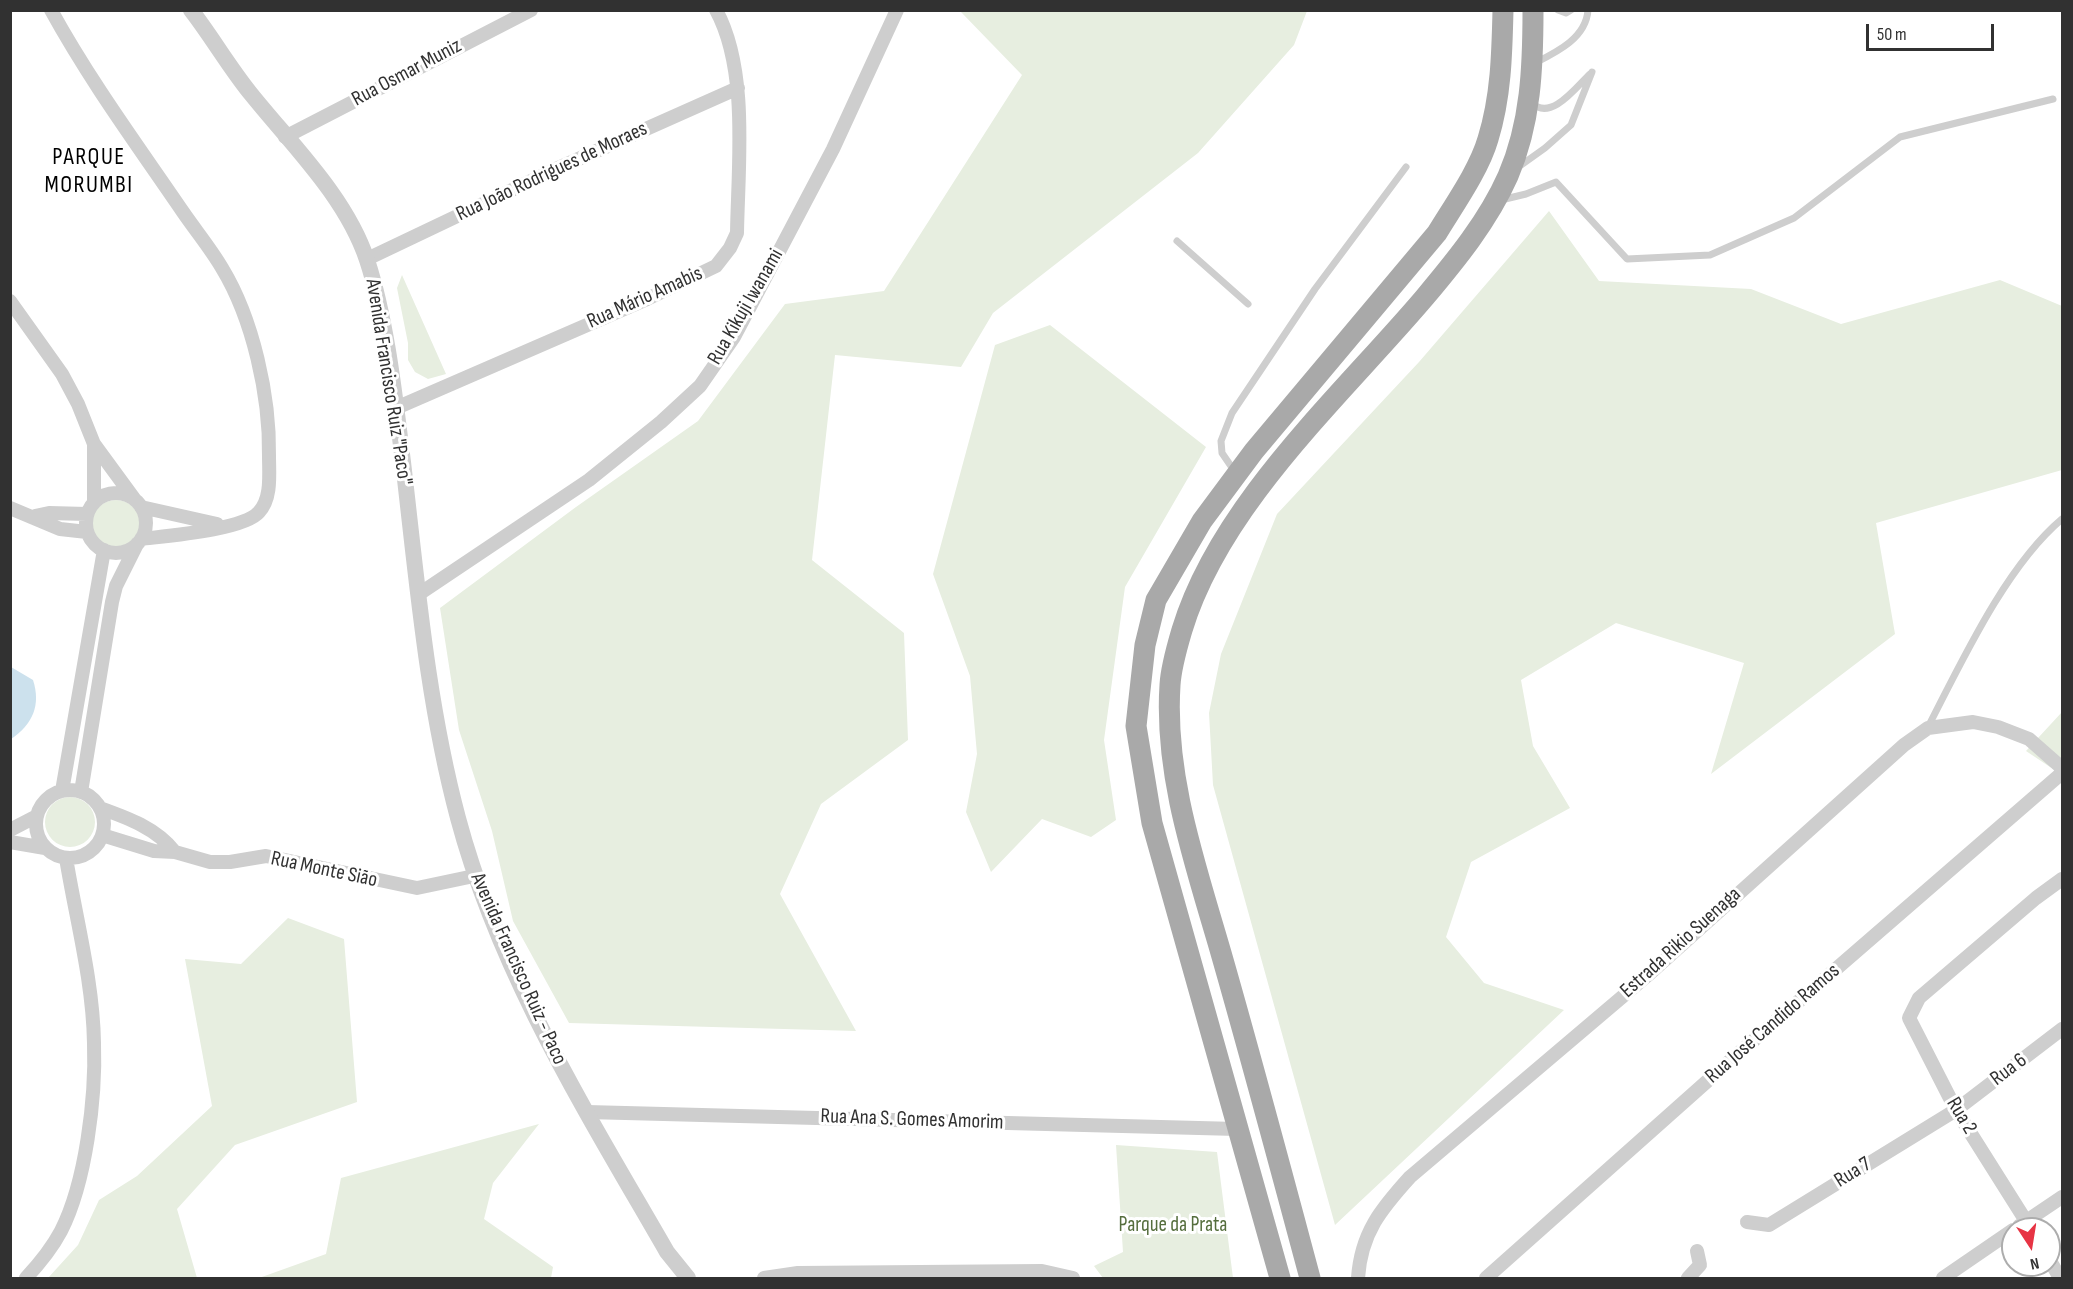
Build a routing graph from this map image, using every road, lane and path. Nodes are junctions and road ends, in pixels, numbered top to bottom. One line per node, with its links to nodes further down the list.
1 (51, 10): 32 (street)
2 (191, 10): 15 (street, Avenida Francisco Ruiz "Paco")
3 (531, 10): 15 (street, Rua Osmar Muniz)
4 (716, 10): 12 (street, Rua Mário Amabis)
5 (897, 10): 36 (street, Rua Kikuji Iwanami)
6 (1503, 10): 25 (main road)
7 (1533, 10): 11 (main road)
8 (1558, 10): 9 (lane)
9 (1571, 10)
10 (1588, 10): 11 (lane)
11 (1533, 64): 13 (main road)
12 (738, 88): 20 (street, Rua João Rodrigues de Moraes); 23 (street, Rua Mário Amabis)
13 (1530, 99): 17 (main road); 17 (lane)
14 (2053, 99): 18 (lane)
15 (285, 137): 20 (street, Avenida Francisco Ruiz "Paco")
16 (1406, 167): 25 (lane)
17 (1508, 174): 18 (main road)
18 (1495, 201): 68 (main road)
19 (1177, 241): 22 (lane)
20 (367, 258): 23 (street, Avenida Francisco Ruiz "Paco")
21 (10, 301): 24 (street)
22 (1248, 304)
23 (396, 408): 36 (street, Avenida Francisco Ruiz "Paco")
24 (94, 444): 26 (street); 27 (street)
25 (1237, 474): 55 (main road)
26 (94, 502): 27 (street); 29 (street)
27 (138, 503): 32 (street); 34 (street)
28 (10, 508): 30 (street)
29 (87, 514): 30 (street); 33 (street)
30 (35, 516): 33 (street)
31 (2062, 519): 37 (lane)
32 (229, 525): 34 (street)
33 (87, 532): 35 (street)
34 (139, 541): 35 (street); 41 (street)
35 (104, 550): 40 (street)
36 (419, 594): 50 (street, Avenida Francisco Ruiz - Paco)
37 (1928, 728): 38 (street, Estrada Rikio Suenaga); 69 (street, Estrada Rikio Suenaga)
38 (2062, 768)
39 (2062, 773): 70 (street, Rua José Candido Ramos)
40 (62, 791): 41 (street); 43 (street)
41 (81, 792): 42 (street)
42 (100, 808): 45 (street); 48 (street, Rua Monte Sião)
43 (37, 816): 44 (street); 47 (street)
44 (10, 830)
45 (102, 835): 48 (street, Rua Monte Sião); 49 (street)
46 (10, 842): 47 (street)
47 (45, 848): 49 (street)
48 (175, 852): 50 (street, Rua Monte Sião)
49 (66, 858): 63 (street)
50 (474, 876): 54 (street, Avenida Francisco Ruiz - Paco)
51 (2062, 879): 53 (street, Rua 2)
52 (2062, 1029): 53 (street, Rua 6)
53 (1956, 1110): 57 (street, Rua 2); 59 (street, Rua 7)
54 (587, 1112): 55 (street, Rua Ana S. Gomes Amorim); 64 (street, Avenida Francisco Ruiz - Paco)
55 (1237, 1129): 67 (main road)
56 (2062, 1197): 58 (street)
57 (2015, 1217)
58 (2035, 1217)
59 (1747, 1222)
60 (2001, 1240): 72 (street)
61 (1697, 1251): 71 (street)
62 (879, 1275): 65 (street); 66 (street)
63 (26, 1278)
64 (688, 1278)
65 (764, 1278)
66 (1073, 1278)
67 (1281, 1278)
68 (1310, 1278)
69 (1358, 1278)
70 (1486, 1278)
71 (1688, 1278)
72 (1943, 1278)

